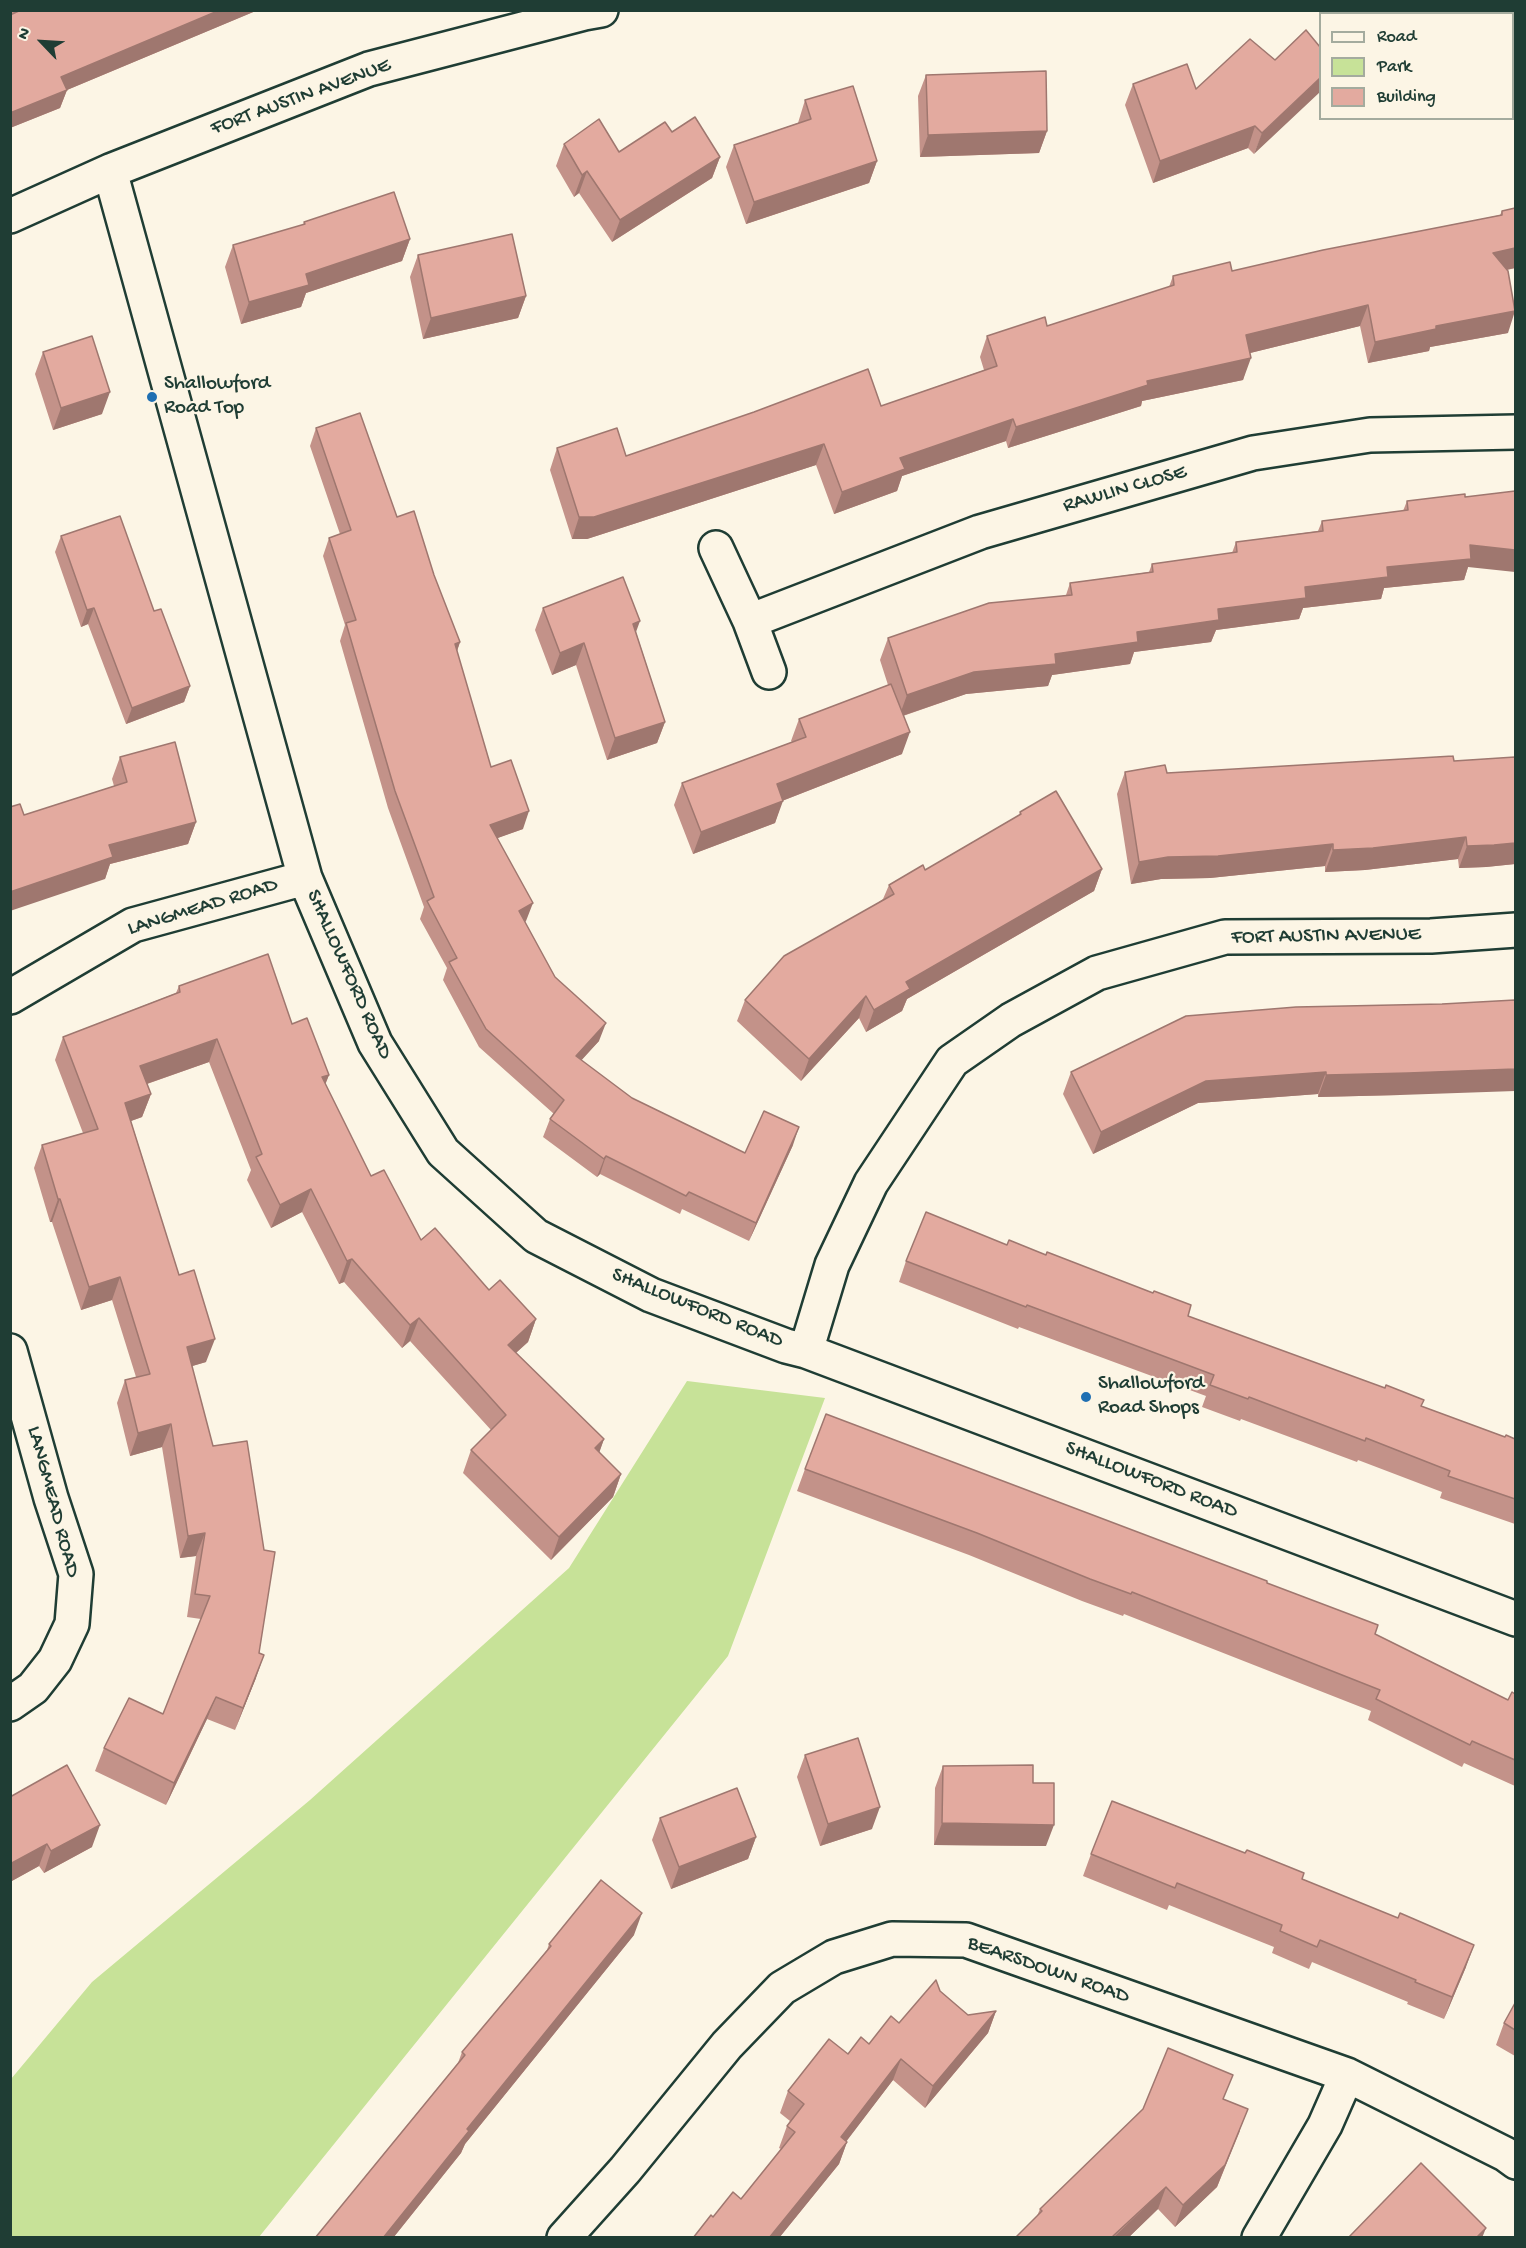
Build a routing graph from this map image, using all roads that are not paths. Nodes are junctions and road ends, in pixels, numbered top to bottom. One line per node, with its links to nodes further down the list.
1 (601, 10): 2 (street, FORT AUSTIN AVENUE)
2 (110, 171): 3 (street, FORT AUSTIN AVENUE); 8 (street, SHALLOWFORD ROAD)
3 (10, 216)
4 (1515, 432): 6 (street, RAWLIN CLOSE)
5 (716, 548): 6 (street)
6 (750, 621): 7 (street)
7 (769, 672)
8 (305, 878): 10 (street, LANGMEAD ROAD); 12 (street, SHALLOWFORD ROAD)
9 (1515, 930): 12 (street, FORT AUSTIN AVENUE)
10 (10, 997)
11 (10, 1351): 14 (street, LANGMEAD ROAD)
12 (806, 1351): 13 (street, SHALLOWFORD ROAD)
13 (1515, 1619)
14 (10, 1704)
15 (1347, 2076): 16 (street, BEARSDOWN ROAD); 17 (street, BEARSDOWN ROAD); 18 (street)
16 (1515, 2162)
17 (564, 2238)
18 (1259, 2238)

